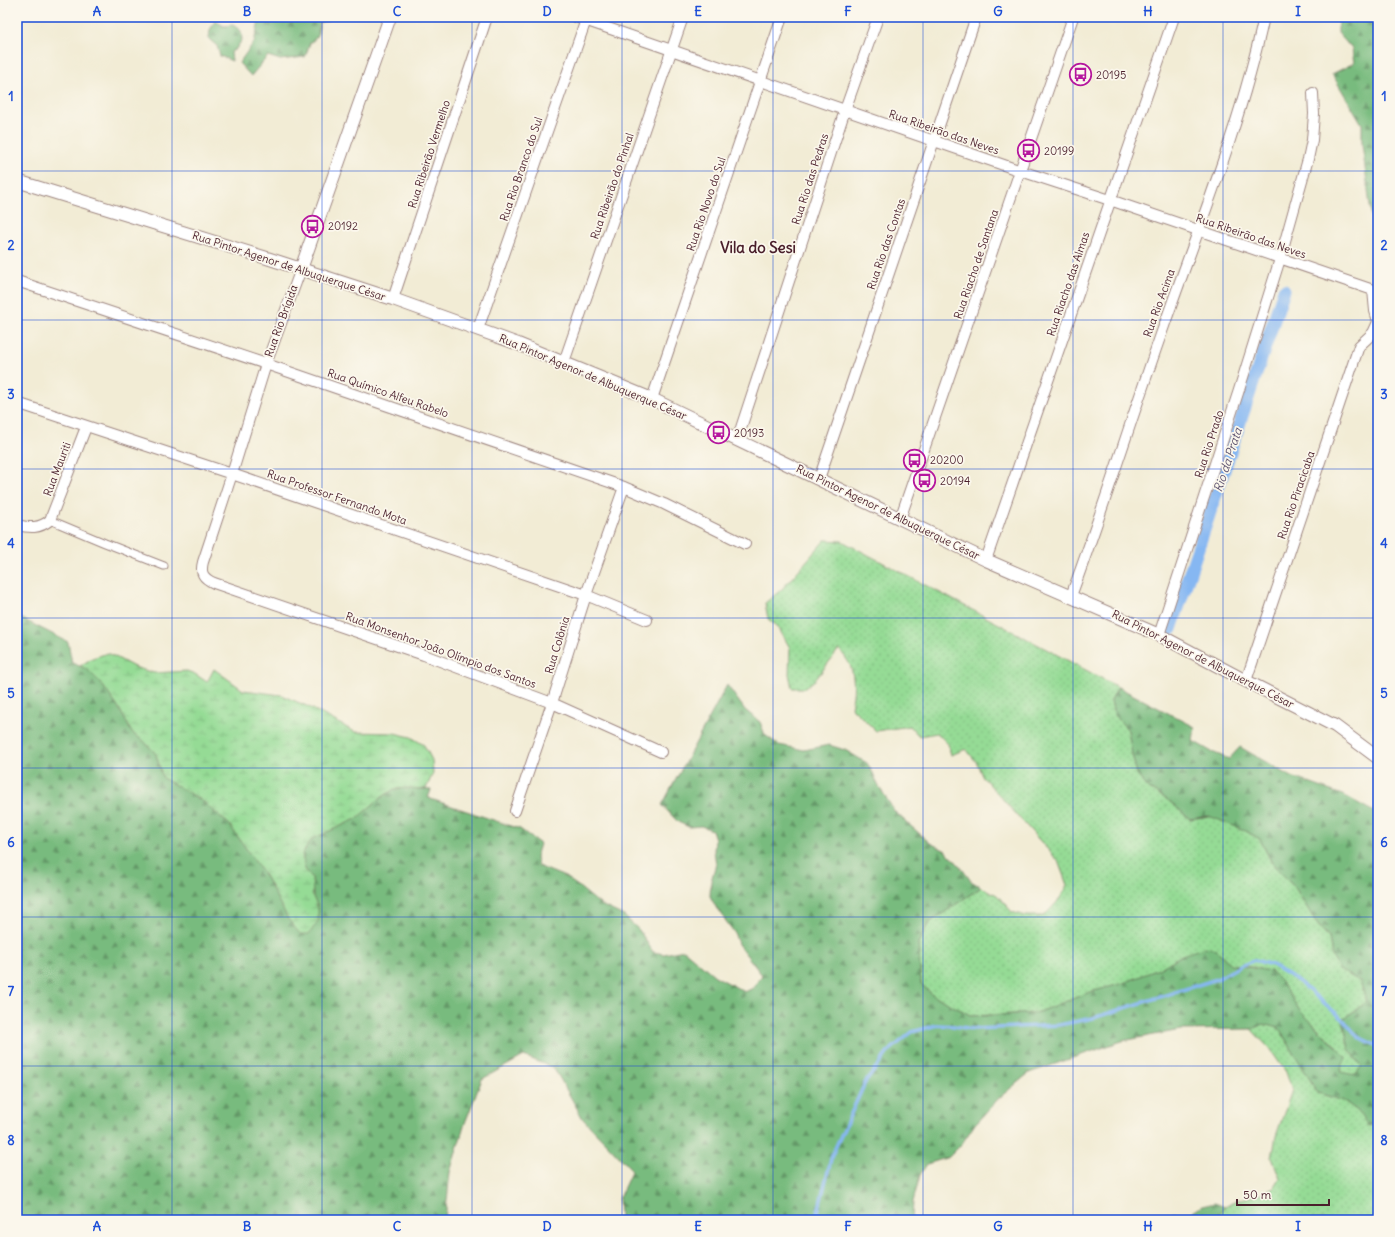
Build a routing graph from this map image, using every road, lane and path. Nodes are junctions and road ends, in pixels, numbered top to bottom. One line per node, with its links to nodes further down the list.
1 (390, 17): 21 (street, Rua Rio Brígida)
2 (487, 17): 24 (street, Rua Ribeirão Vermelho)
3 (683, 17): 11 (street, Rua Ribeirão do Pinhal)
4 (782, 17): 12 (street, Rua Rio Novo do Sul)
5 (878, 17): 14 (street, Rua Rio das Pedras)
6 (976, 17): 15 (street, Rua Rio das Contas)
7 (1073, 17): 16 (street, Rua Riacho de Santana)
8 (1174, 17): 18 (street, Rua Riacho das Almas)
9 (1264, 17): 19 (street, Rua Rio Acima)
10 (583, 18): 11 (street, Rua Ribeirão das Neves); 26 (street, Rua Rio Branco do Sul)
11 (672, 50): 12 (street, Rua Ribeirão das Neves); 27 (street, Rua Ribeirão do Pinhal)
12 (761, 80): 14 (street, Rua Ribeirão das Neves); 29 (street, Rua Rio Novo do Sul)
13 (1313, 93): 20 (street)
14 (845, 110): 15 (street, Rua Ribeirão das Neves); 32 (street, Rua Rio das Pedras)
15 (933, 141): 16 (street, Rua Ribeirão das Neves); 34 (street, Rua Rio das Contas)
16 (1021, 171): 18 (street, Rua Ribeirão das Neves); 36 (street, Rua Riacho de Santana)
17 (17, 181): 21 (street, Rua Pintor Agenor de Albuquerque César)
18 (1110, 200): 19 (street, Rua Ribeirão das Neves); 40 (street, Rua Riacho das Almas)
19 (1198, 230): 20 (street, Rua Ribeirão das Neves); 44 (street, Rua Rio Acima)
20 (1280, 259): 23 (street, Rua Ribeirão das Neves); 46 (street, Rua Rio Prado)
21 (301, 269): 24 (street, Rua Pintor Agenor de Albuquerque César); 28 (street, Rua Rio Brígida)
22 (17, 281): 28 (street, Rua Químico Alfeu Rabelo)
23 (1373, 290): 25 (street, Rua Rio Piracicaba)
24 (393, 299): 26 (street, Rua Pintor Agenor de Albuquerque César)
25 (1378, 322): 47 (street, Rua Rio Piracicaba)
26 (478, 329): 27 (street, Rua Pintor Agenor de Albuquerque César)
27 (564, 362): 29 (street, Rua Pintor Agenor de Albuquerque César)
28 (266, 364): 33 (street, Rua Rio Brígida); 35 (street, Rua Químico Alfeu Rabelo)
29 (652, 399): 32 (street, Rua Pintor Agenor de Albuquerque César)
30 (17, 403): 31 (street, Rua Professor Fernando Mota)
31 (86, 427): 33 (street, Rua Professor Fernando Mota); 37 (street, Rua Mauriti)
32 (737, 440): 34 (street, Rua Pintor Agenor de Albuquerque César)
33 (232, 474): 42 (street, Rua Rio Brígida); 43 (street, Rua Professor Fernando Mota)
34 (819, 479): 36 (street, Rua Pintor Agenor de Albuquerque César)
35 (624, 487): 39 (street, Rua Químico Alfeu Rabelo); 43 (street, Rua Colônia)
36 (900, 519): 40 (street, Rua Pintor Agenor de Albuquerque César)
37 (50, 520): 38 (street); 41 (street)
38 (17, 525)
39 (745, 544)
40 (986, 560): 44 (street, Rua Pintor Agenor de Albuquerque César)
41 (164, 566)
42 (209, 581): 48 (street, Rua Monsenhor João Olímpio dos Santos)
43 (586, 595): 45 (street, Rua Professor Fernando Mota); 48 (street, Rua Colônia)
44 (1071, 596): 46 (street, Rua Pintor Agenor de Albuquerque César)
45 (647, 620)
46 (1159, 635): 47 (street, Rua Pintor Agenor de Albuquerque César)
47 (1246, 681): 50 (street, Rua Pintor Agenor de Albuquerque César)
48 (552, 703): 49 (street, Rua Monsenhor João Olímpio dos Santos); 51 (street, Rua Colônia)
49 (662, 752)
50 (1378, 758)
51 (515, 811)

